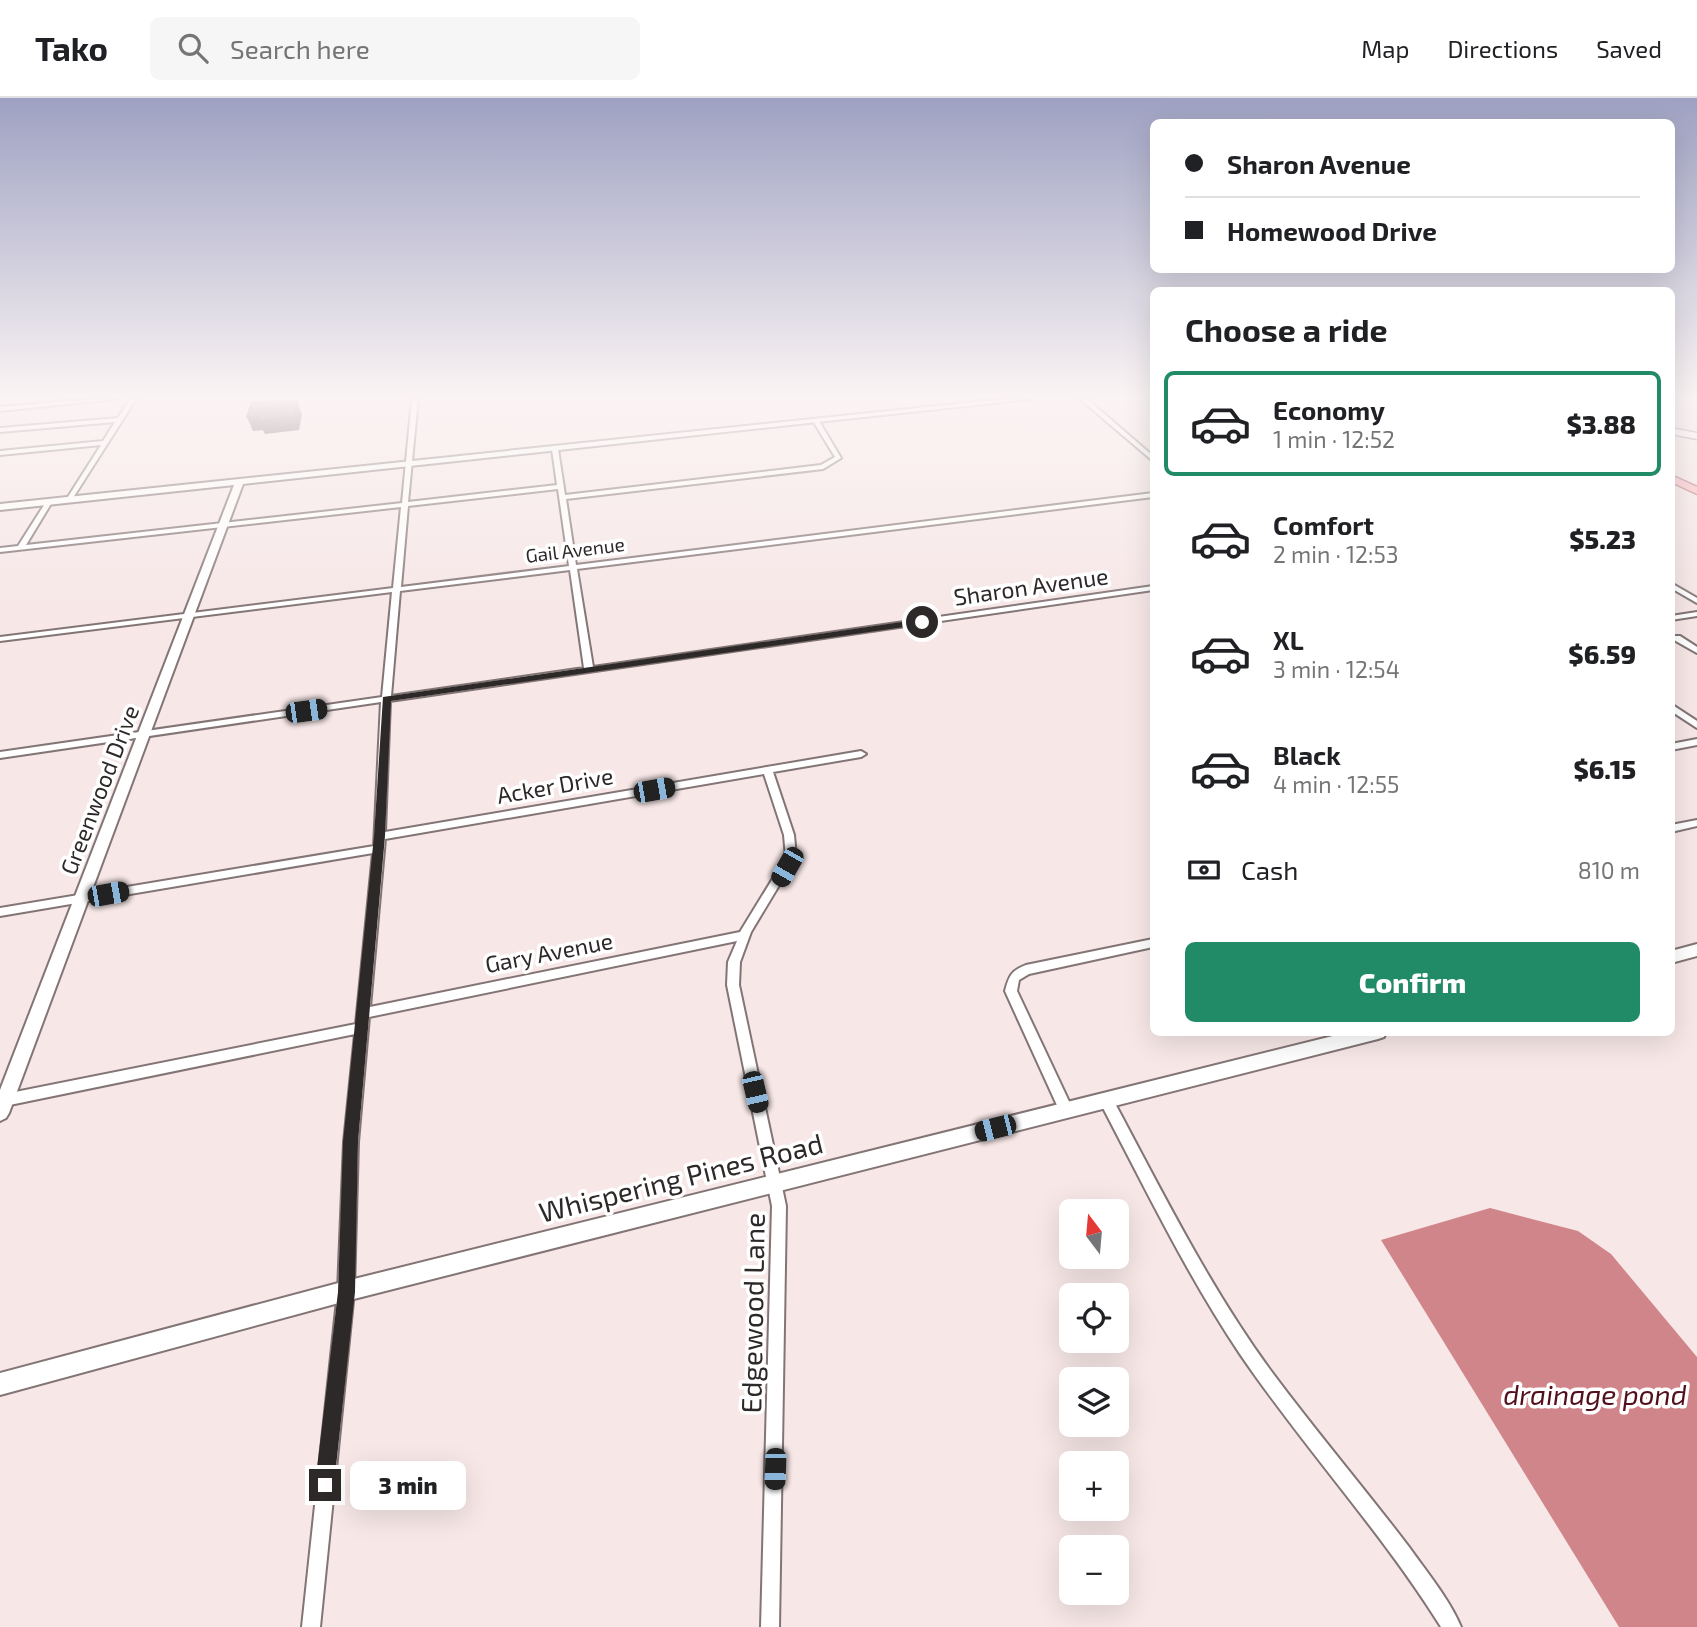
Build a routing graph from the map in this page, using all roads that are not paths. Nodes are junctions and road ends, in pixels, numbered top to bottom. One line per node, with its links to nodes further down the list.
1 (88, 470): 12 (street)
2 (350, 470): 7 (street)
3 (410, 470): 14 (street)
4 (558, 470): 8 (street)
5 (794, 470): 11 (street)
6 (1675, 480): 9 (main road)
7 (239, 482): 12 (street); 16 (street, Greenwood Drive)
8 (561, 487): 11 (street); 14 (street)
9 (1697, 491)
10 (1150, 495): 19 (street, Gail Avenue)
11 (563, 497): 19 (street)
12 (69, 500): 13 (street)
13 (49, 502): 15 (street); 17 (street)
14 (407, 504): 16 (street); 21 (street)
15 (0, 507)
16 (223, 525): 17 (street); 25 (street, Greenwood Drive)
17 (21, 547): 18 (street)
18 (0, 550)
19 (573, 566): 21 (street, Gail Avenue); 30 (street)
20 (1675, 587): 23 (street)
21 (398, 588): 25 (street, Gail Avenue); 31 (street)
22 (1150, 588): 30 (street, Sharon Avenue)
23 (1697, 601)
24 (1697, 614): 26 (street)
25 (188, 615): 28 (street, Gail Avenue); 34 (street, Greenwood Drive)
26 (1675, 617)
27 (1677, 638): 29 (street)
28 (0, 639)
29 (1697, 651)
30 (589, 670): 31 (street, Sharon Avenue)
31 (386, 699): 34 (street, Sharon Avenue); 42 (street)
32 (1675, 710): 33 (street)
33 (1697, 724)
34 (144, 734): 38 (street, Sharon Avenue); 43 (street, Greenwood Drive)
35 (1697, 742): 36 (street)
36 (1675, 746)
37 (862, 754): 39 (street, Acker Drive)
38 (0, 755)
39 (768, 771): 42 (street, Acker Drive); 45 (street, Edgewood Lane)
40 (1697, 823): 41 (street)
41 (1675, 828)
42 (379, 842): 43 (street, Acker Drive); 49 (street)
43 (81, 899): 44 (street, Acker Drive); 52 (street, Greenwood Drive)
44 (0, 912)
45 (744, 935): 49 (street, Gary Avenue); 54 (street, Edgewood Lane)
46 (1150, 944): 53 (street)
47 (1697, 950): 48 (street)
48 (1675, 956)
49 (362, 1021): 52 (street, Gary Avenue); 55 (street)
50 (1362, 1036): 51 (street, Whispering Pines Road)
51 (1106, 1100): 53 (street, Whispering Pines Road); 59 (street)
52 (2, 1105)
53 (1066, 1110): 54 (street, Whispering Pines Road)
54 (777, 1183): 55 (street, Whispering Pines Road); 58 (street, Edgewood Lane)
55 (346, 1292): 56 (street, Whispering Pines Road); 57 (street)
56 (0, 1384)
57 (311, 1627)
58 (770, 1627)
59 (1452, 1627)

